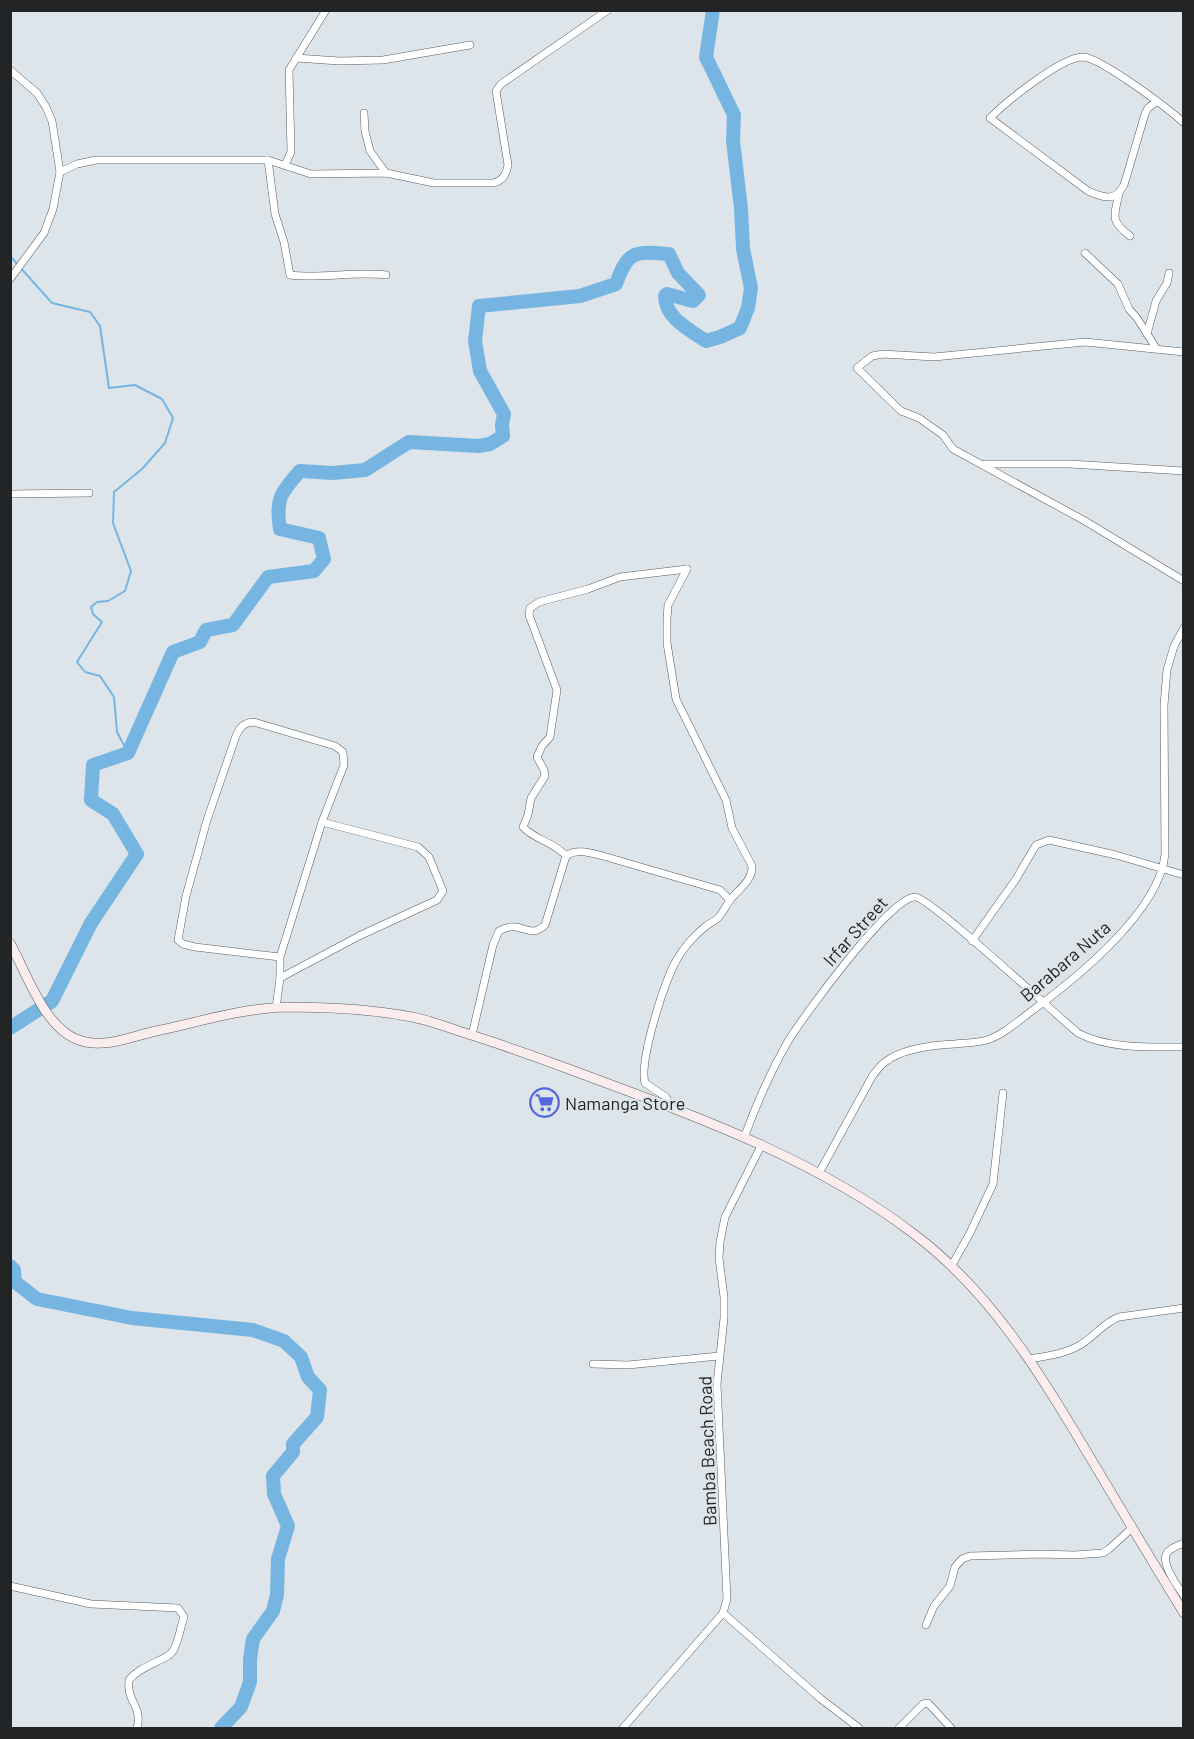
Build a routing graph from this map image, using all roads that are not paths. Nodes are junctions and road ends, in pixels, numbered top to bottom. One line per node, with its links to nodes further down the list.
1 (326, 10): 4 (street)
2 (608, 10): 12 (street)
3 (470, 45): 4 (street)
4 (296, 58): 10 (street)
5 (10, 70): 11 (street)
6 (1156, 102): 8 (street); 13 (street); 13 (street)
7 (364, 113): 12 (street)
8 (1184, 123)
9 (268, 160): 10 (street); 11 (street); 17 (street)
10 (285, 165): 12 (street)
11 (60, 172): 18 (street)
12 (386, 173)
13 (1119, 194): 14 (street)
14 (1130, 236)
15 (1084, 253): 19 (street)
16 (1169, 273): 19 (street)
17 (386, 275)
18 (13, 276)
19 (1147, 334): 20 (street)
20 (1156, 348): 21 (street); 22 (street)
21 (1184, 352)
22 (983, 464): 23 (street); 26 (street)
23 (1184, 471)
24 (10, 494): 25 (street)
25 (89, 494)
26 (1184, 581)
27 (1184, 628): 30 (street, Barabara Nuta)
28 (322, 822): 35 (street); 35 (street); 36 (street)
29 (566, 856): 32 (street); 32 (street); 39 (street)
30 (1163, 869): 31 (street); 33 (street); 37 (street, Barabara Nuta)
31 (1184, 875)
32 (730, 900): 42 (street)
33 (972, 941): 37 (street, Irfar Street); 43 (street, Irfar Street)
34 (10, 943): 38 (main road)
35 (280, 957): 36 (street)
36 (280, 978): 38 (street)
37 (1042, 1003): 40 (street, Irfar Street); 45 (street, Barabara Nuta)
38 (276, 1008): 39 (main road)
39 (472, 1035): 42 (main road)
40 (1184, 1047)
41 (1003, 1093): 46 (street)
42 (671, 1107): 43 (main road)
43 (744, 1137): 44 (main road)
44 (762, 1144): 45 (main road); 48 (street, Bamba Beach Road)
45 (819, 1173): 46 (main road)
46 (952, 1265): 49 (main road)
47 (1184, 1308): 49 (street)
48 (719, 1356): 50 (street); 55 (street, Bamba Beach Road)
49 (1029, 1359): 51 (main road)
50 (593, 1365)
51 (1132, 1528): 56 (main road); 57 (street)
52 (1184, 1543): 54 (street)
53 (10, 1586): 58 (street)
54 (1184, 1596)
55 (723, 1613): 59 (street); 60 (street)
56 (1184, 1613)
57 (926, 1625)
58 (137, 1728)
59 (623, 1728)
60 (859, 1728)
61 (899, 1728): 62 (street)
62 (951, 1728)

